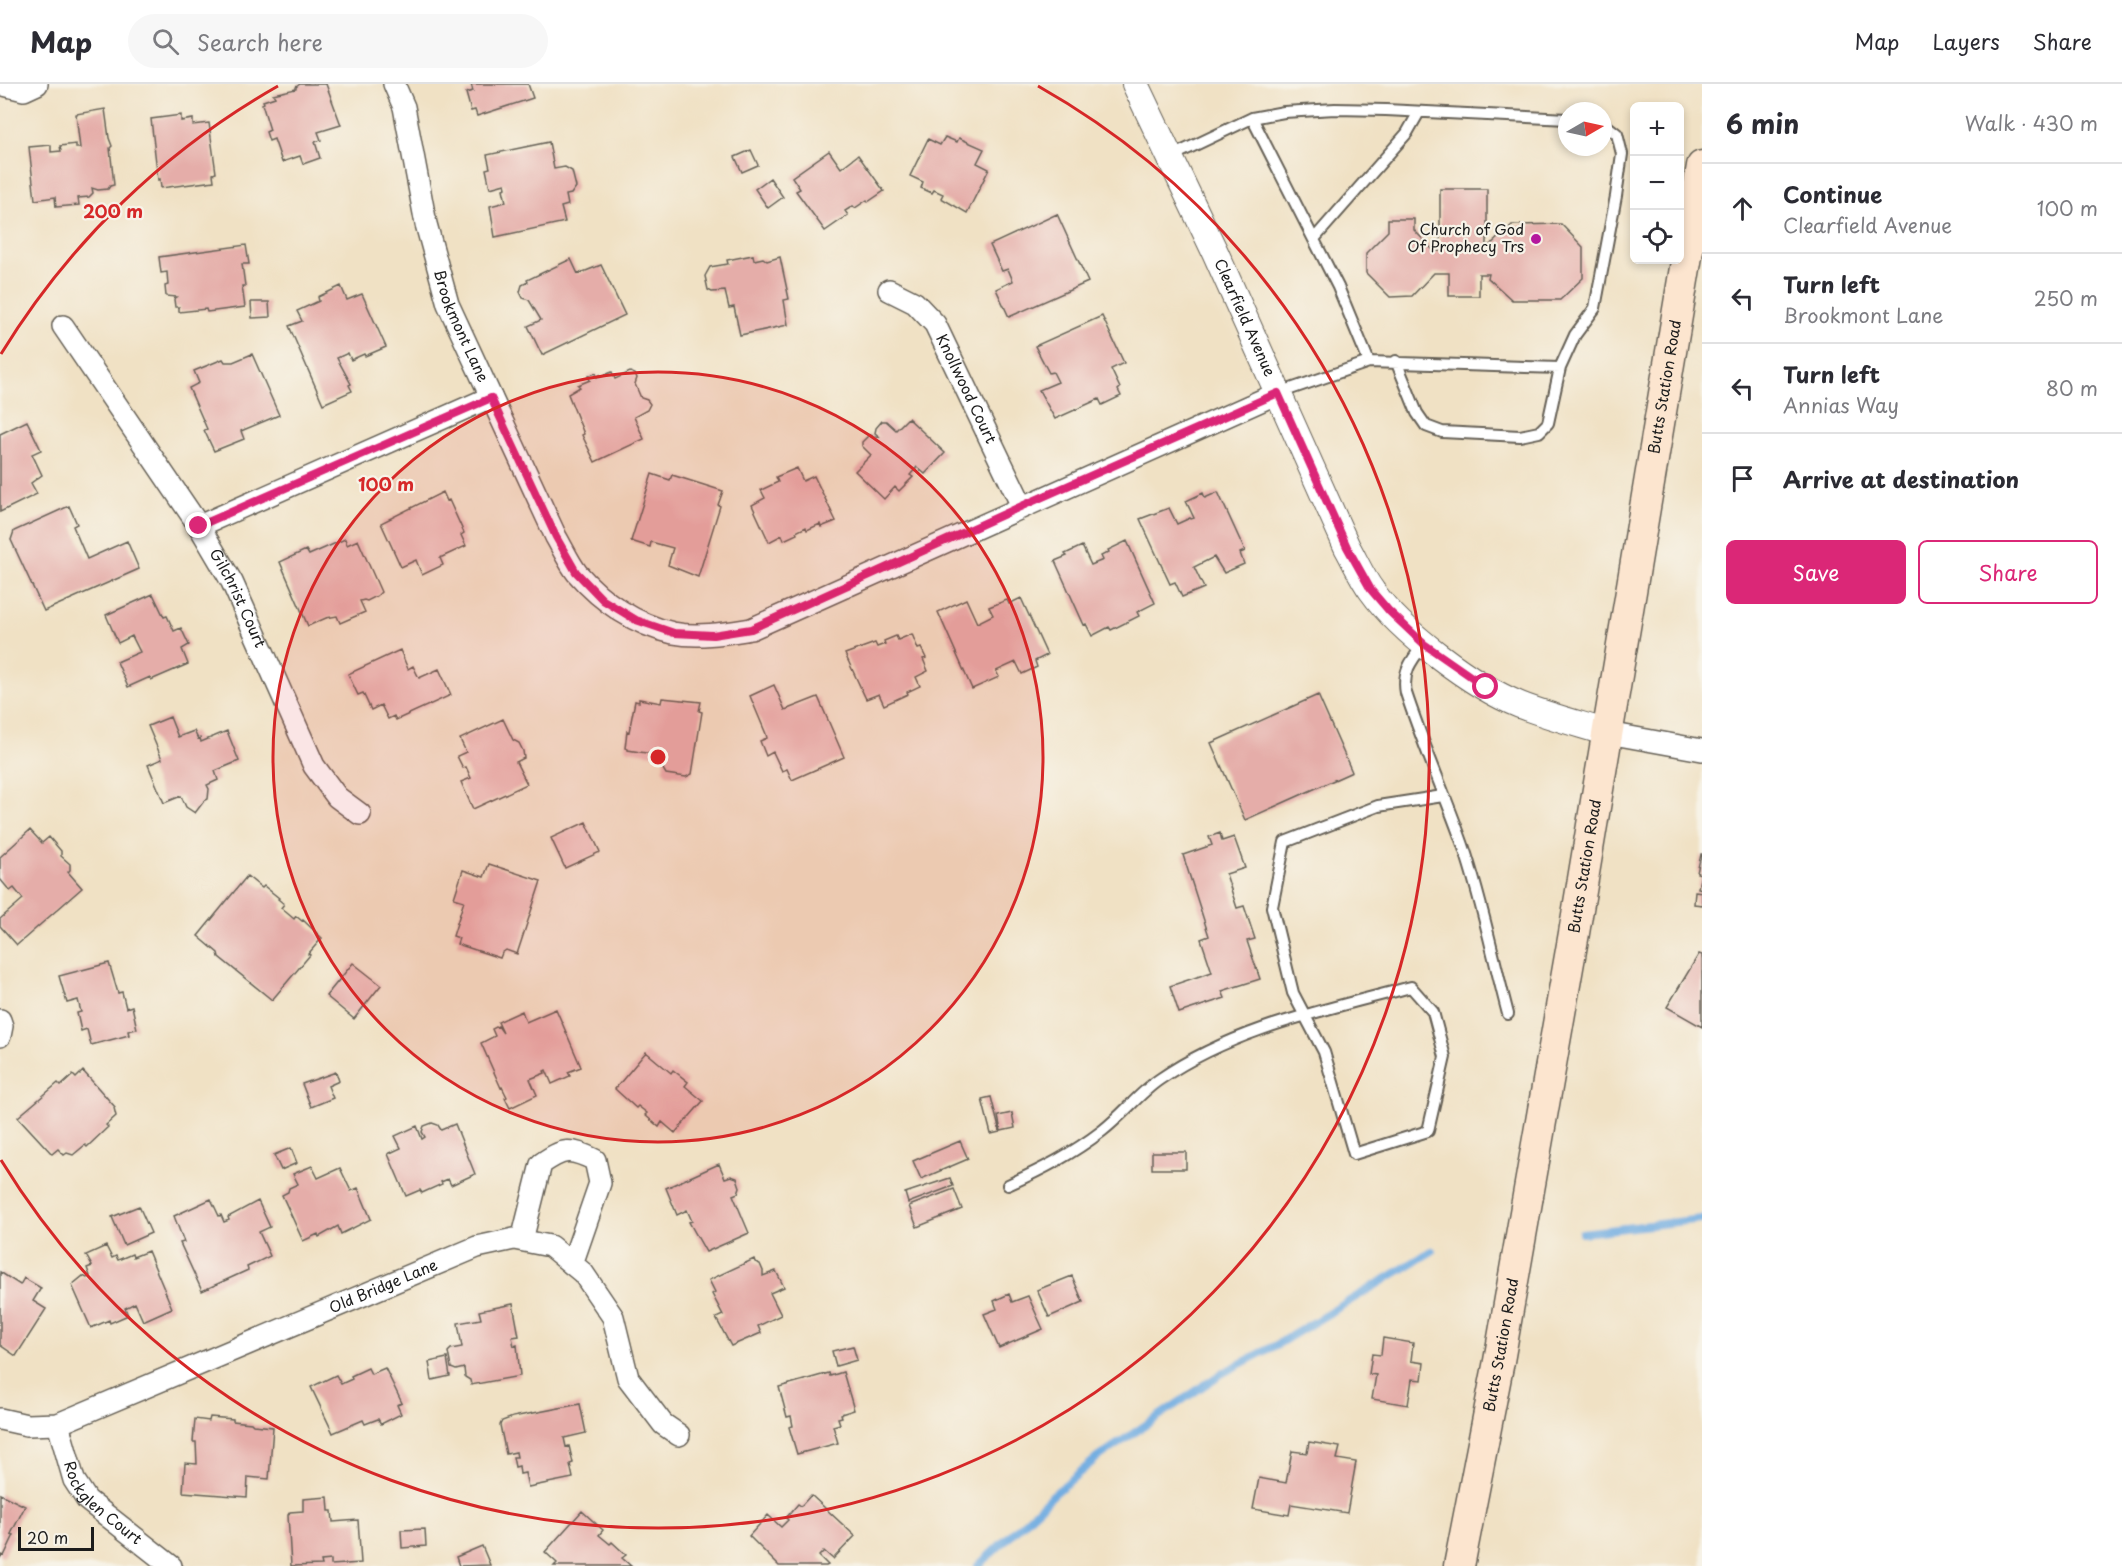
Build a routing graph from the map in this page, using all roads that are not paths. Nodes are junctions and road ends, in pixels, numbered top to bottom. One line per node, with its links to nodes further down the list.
1 (0, 84): 2 (street)
2 (37, 84)
3 (394, 84): 18 (street, Brookmont Lane)
4 (1136, 84): 9 (street, Clearfield Avenue)
5 (1419, 112): 6 (lane); 7 (lane); 11 (lane)
6 (1252, 118): 9 (lane); 11 (lane)
7 (1558, 119)
8 (1612, 130): 16 (lane)
9 (1170, 158): 17 (street, Clearfield Avenue)
10 (1702, 166): 22 (main road, Butts Station Road)
11 (1314, 239): 15 (lane)
12 (889, 290): 19 (street, Knollwood Court)
13 (63, 326): 20 (street, Gilchrist Court)
14 (1396, 361): 15 (lane); 16 (lane); 16 (lane)
15 (1369, 362): 17 (lane)
16 (1560, 368)
17 (1278, 393): 19 (street, Brookmont Lane); 21 (street, Clearfield Avenue)
18 (491, 398): 19 (street, Brookmont Lane); 20 (street)
19 (1022, 506)
20 (199, 526): 25 (street, Gilchrist Court)
21 (1424, 644): 22 (street, Clearfield Avenue); 24 (lane)
22 (1608, 733): 23 (street); 37 (main road, Butts Station Road)
23 (1702, 750)
24 (1443, 796): 26 (lane); 27 (lane)
25 (360, 814)
26 (1508, 1014)
27 (1305, 1016): 27 (lane); 30 (lane)
28 (0, 1020): 29 (street)
29 (0, 1036)
30 (1008, 1185)
31 (522, 1240): 32 (street, Old Bridge Lane); 32 (street); 34 (street, Old Bridge Lane)
32 (572, 1264): 35 (street, Old Bridge Lane)
33 (0, 1419): 34 (street, Old Bridge Lane)
34 (58, 1424): 36 (street, Rockglen Court)
35 (678, 1436)
36 (171, 1566)
37 (1459, 1566)

